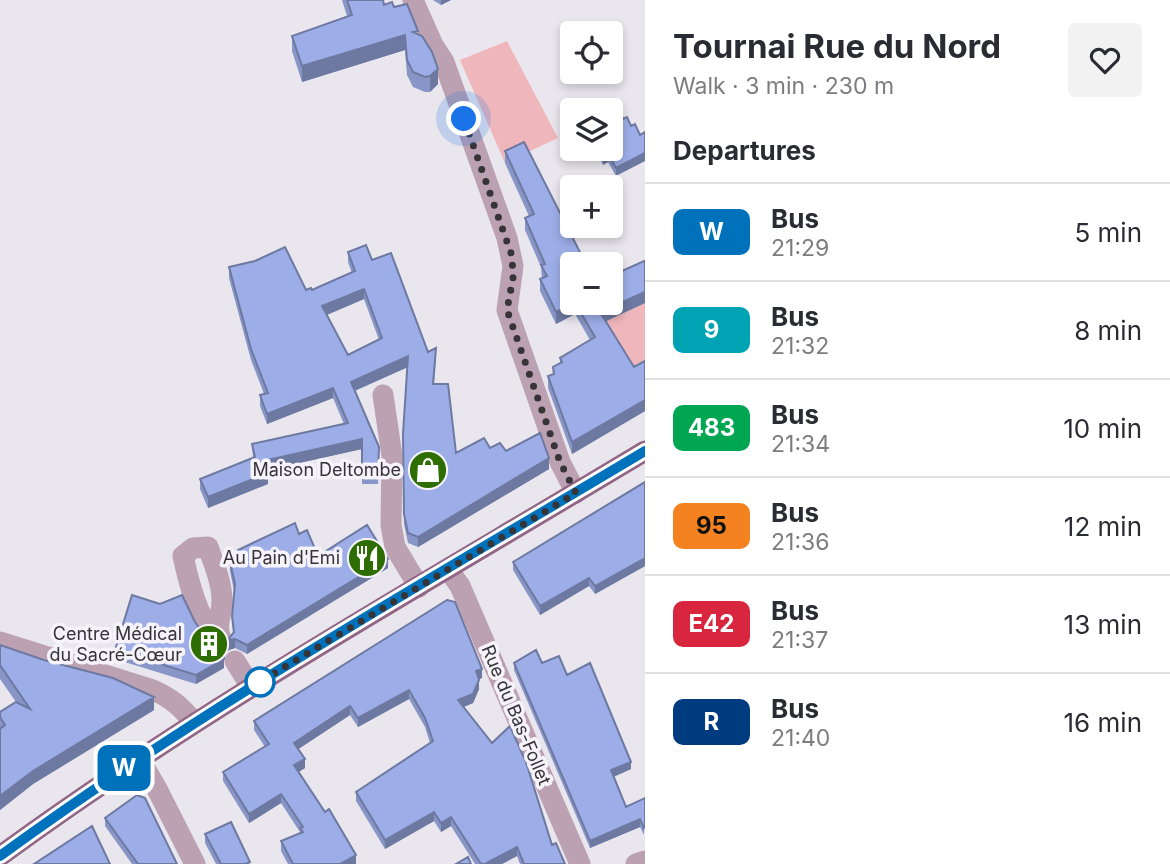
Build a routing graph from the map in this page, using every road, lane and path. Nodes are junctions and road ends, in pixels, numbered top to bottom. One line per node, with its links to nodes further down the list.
1 (413, 0): 4 (street)
2 (383, 395): 6 (street)
3 (645, 451): 4 (main road)
4 (576, 493): 5 (main road)
5 (449, 569): 6 (main road); 15 (street, Rue du Bas-Follet)
6 (419, 587): 9 (main road)
7 (0, 642): 10 (street)
8 (235, 661): 9 (street)
9 (251, 687): 10 (main road)
10 (194, 723): 11 (main road)
11 (139, 758): 12 (main road); 14 (street)
12 (0, 856)
13 (645, 861): 16 (street)
14 (195, 864)
15 (580, 864)
16 (636, 864)

